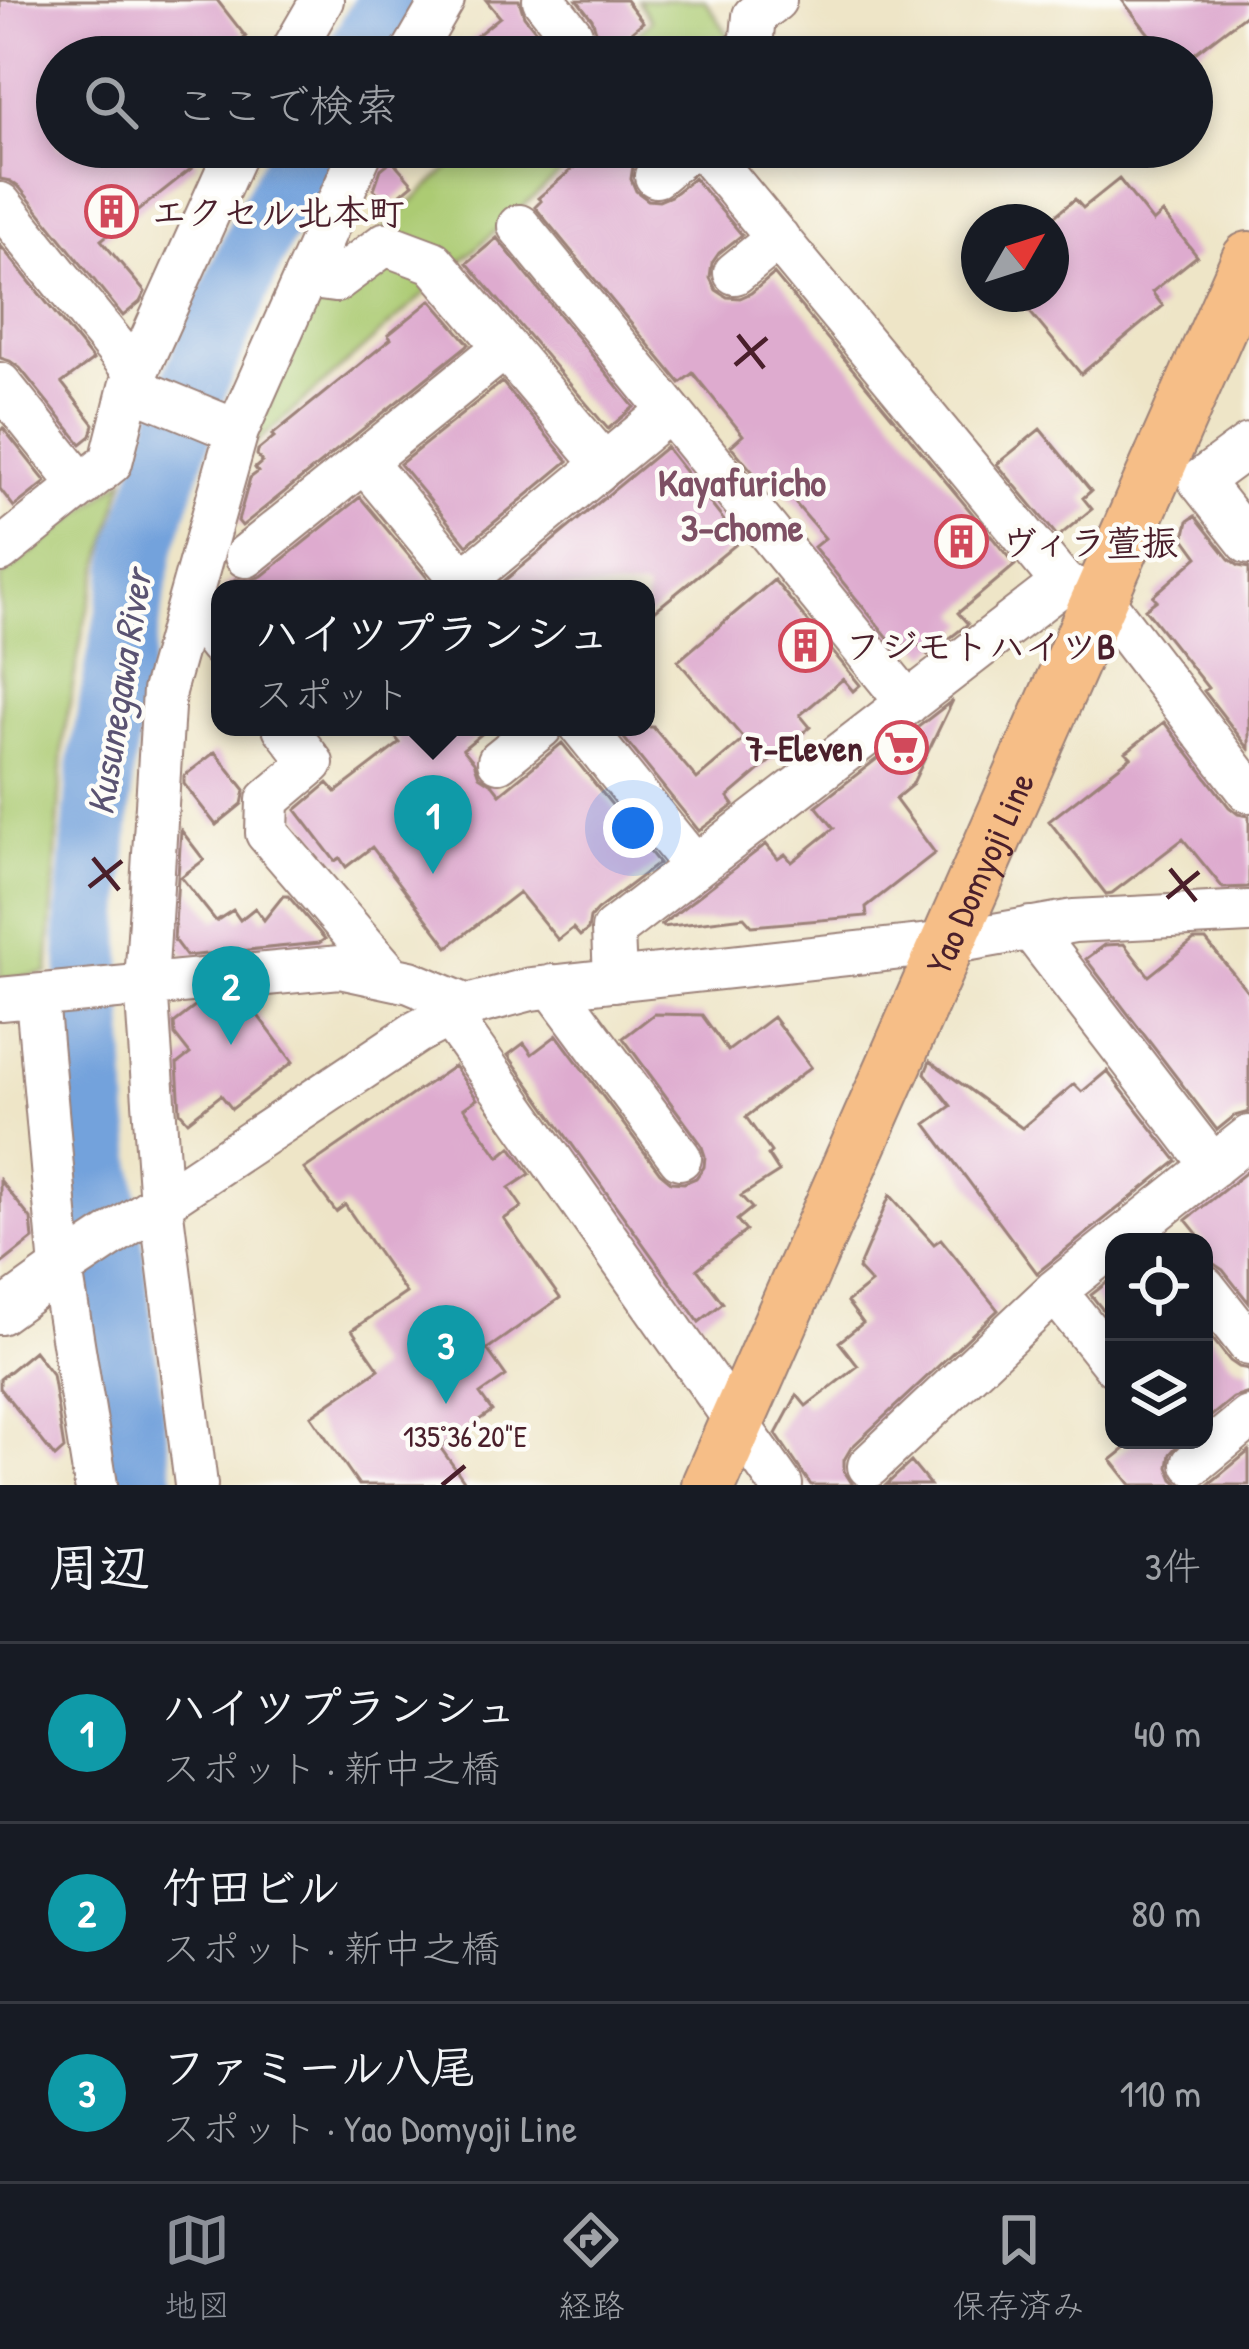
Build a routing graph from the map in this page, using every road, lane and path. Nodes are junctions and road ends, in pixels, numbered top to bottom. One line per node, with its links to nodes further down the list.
1 (443, 0): 7 (street)
2 (544, 0): 5 (street)
3 (775, 0): 8 (street)
4 (315, 4): 6 (street)
5 (571, 34)
6 (300, 36)
7 (422, 36)
8 (752, 36)
9 (229, 168): 21 (street)
10 (353, 168): 19 (street)
11 (666, 168): 13 (street)
12 (720, 168): 16 (street)
13 (656, 176)
14 (0, 204): 21 (street)
15 (519, 226): 38 (street)
16 (778, 238): 18 (street); 35 (street)
17 (1249, 259): 28 (main road, Yao Domyoji Line)
18 (735, 273)
19 (305, 278): 20 (street); 24 (street)
20 (505, 347): 26 (street); 27 (street)
21 (134, 380): 24 (street); 29 (street)
22 (0, 384): 29 (street)
23 (657, 421): 27 (street)
24 (237, 431): 36 (street)
25 (1249, 445): 28 (street)
26 (364, 461): 32 (street); 33 (street)
27 (604, 464): 34 (street)
28 (1178, 475): 30 (street); 35 (main road, Yao Domyoji Line)
29 (82, 486): 31 (street)
30 (1249, 543)
31 (0, 551)
32 (246, 556)
33 (458, 580)
34 (470, 580)
35 (1082, 590): 38 (street); 43 (street); 47 (main road, Yao Domyoji Line)
36 (190, 607): 37 (street); 50 (street)
37 (211, 634)
38 (908, 703): 44 (street)
39 (291, 736): 48 (street)
40 (530, 736): 42 (street)
41 (589, 736): 44 (street)
42 (500, 761)
43 (1249, 791)
44 (695, 867): 49 (street)
45 (1249, 912): 46 (street)
46 (1030, 928): 47 (street); 56 (street)
47 (947, 943): 49 (street); 67 (main road, Yao Domyoji Line)
48 (391, 977): 50 (street); 53 (street)
49 (615, 980): 51 (street)
50 (146, 984): 52 (street); 57 (street)
51 (552, 986): 53 (street); 55 (street)
52 (19, 999): 60 (street)
53 (458, 1010): 57 (street); 67 (street)
54 (1249, 1137): 56 (street)
55 (680, 1158)
56 (1213, 1166): 58 (street)
57 (153, 1211): 60 (street); 71 (street)
58 (1140, 1233)
59 (1105, 1257): 61 (street)
60 (68, 1266): 63 (street); 70 (street)
61 (1055, 1291): 65 (street); 69 (street)
62 (1213, 1298): 64 (street)
63 (0, 1313)
64 (1249, 1344)
65 (1105, 1354)
66 (1249, 1418): 68 (street)
67 (737, 1423): 72 (main road, Yao Domyoji Line); 73 (street)
68 (1193, 1463)
69 (869, 1466)
70 (96, 1485)
71 (196, 1485)
72 (710, 1485)
73 (781, 1485)

